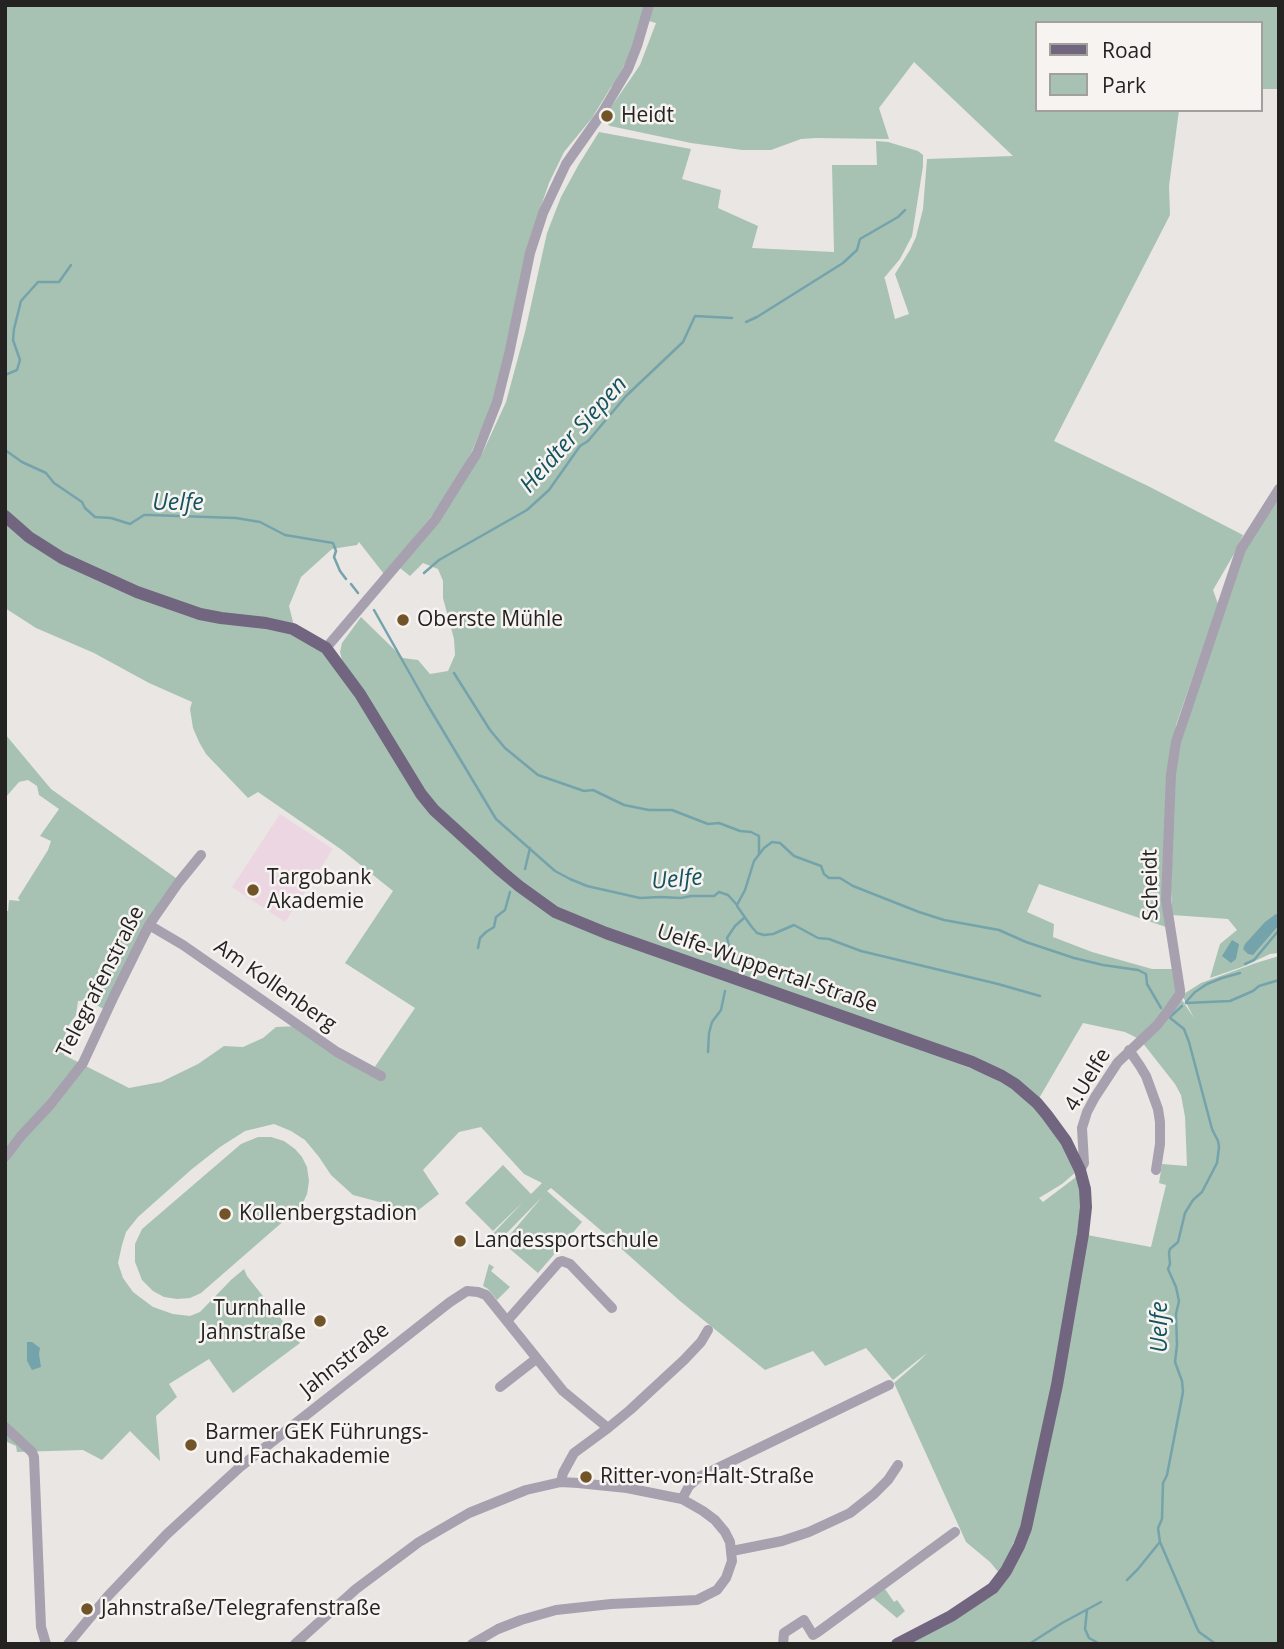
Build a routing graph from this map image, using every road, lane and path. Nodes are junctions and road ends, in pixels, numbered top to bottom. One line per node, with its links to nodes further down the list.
1 (649, 5): 4 (street)
2 (1279, 489): 7 (street, Scheidt)
3 (5, 516): 4 (main road, Uelfe-Wuppertal-Straße)
4 (326, 648): 11 (main road, Uelfe-Wuppertal-Straße)
5 (201, 855): 6 (street, Telegrafenstraße)
6 (149, 925): 9 (street, Am Kollenberg); 10 (street, Telegrafenstraße)
7 (1180, 994): 8 (street, 4.Uelfe)
8 (1129, 1050): 11 (street, 4.Uelfe); 12 (street, 4.Uelfe)
9 (381, 1076)
10 (5, 1157)
11 (1080, 1170): 33 (main road, Uelfe-Wuppertal-Straße)
12 (1156, 1170)
13 (612, 1308): 14 (street)
14 (507, 1321): 16 (street); 28 (street, Jahnstraße)
15 (708, 1330): 20 (street)
16 (536, 1359): 18 (street); 20 (street)
17 (889, 1385): 23 (street)
18 (500, 1387)
19 (5, 1427): 27 (street)
20 (608, 1428): 22 (street)
21 (898, 1465): 25 (street)
22 (561, 1482): 23 (street); 29 (street)
23 (682, 1500): 25 (street)
24 (955, 1532): 26 (street)
25 (732, 1551): 30 (street)
26 (813, 1635): 31 (street); 32 (street)
27 (46, 1644)
28 (68, 1644)
29 (295, 1644)
30 (472, 1644)
31 (783, 1644)
32 (802, 1644)
33 (897, 1644)

